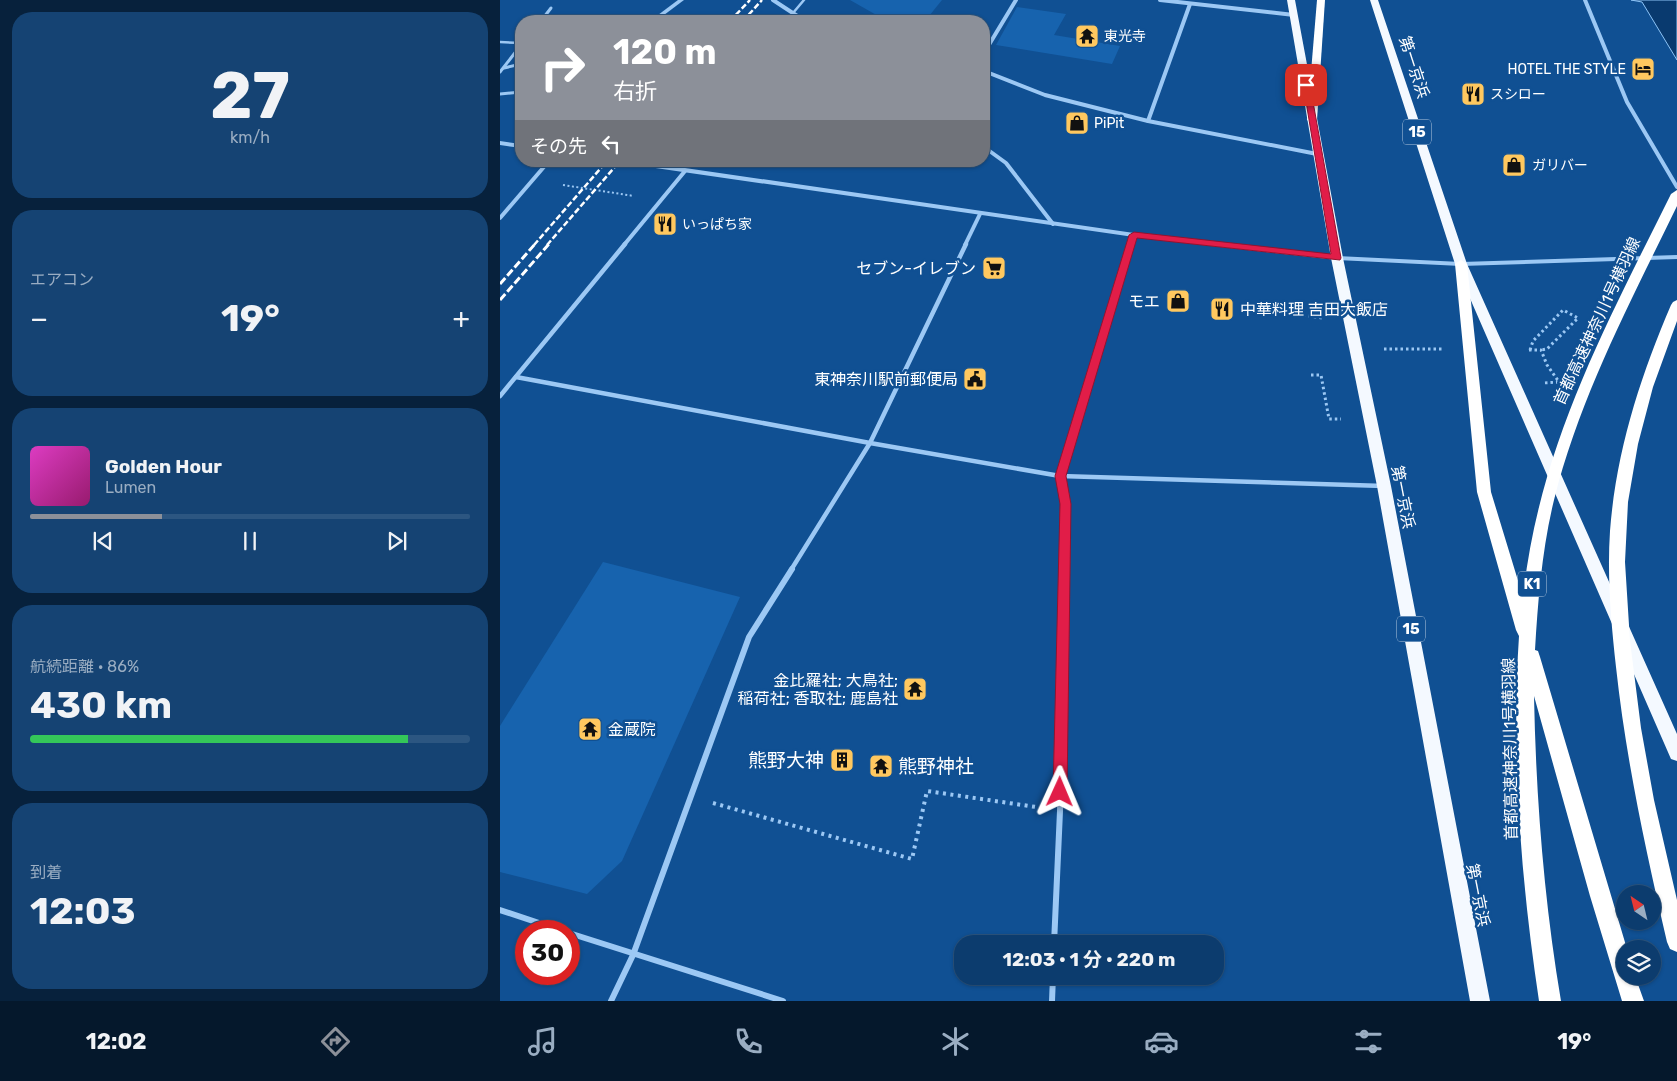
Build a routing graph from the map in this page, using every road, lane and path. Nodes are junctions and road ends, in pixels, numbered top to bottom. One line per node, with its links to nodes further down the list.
1 (681, 0): 14 (street)
2 (773, 0): 12 (street)
3 (804, 0): 12 (lane)
4 (1016, 0): 19 (street)
5 (1160, 0): 10 (street)
6 (1291, 0): 16 (highway, 第一京浜 / 15)
7 (1321, 0): 27 (highway)
8 (1374, 0): 46 (highway, 第一京浜 / 15)
9 (1585, 0): 37 (street)
10 (1190, 4): 16 (street); 28 (street)
11 (551, 8): 13 (street)
12 (793, 13): 15 (street)
13 (545, 15)
14 (661, 15)
15 (796, 15)
16 (1294, 15): 27 (highway, 第一京浜 / 15)
17 (500, 42): 18 (lane)
18 (515, 43)
19 (990, 43)
20 (515, 52): 22 (street)
21 (515, 65): 22 (street)
22 (504, 68): 23 (street)
23 (500, 72)
24 (990, 72): 28 (street)
25 (515, 93): 26 (street)
26 (500, 94)
27 (1312, 120): 32 (highway, 第一京浜 / 15)
28 (1148, 121): 32 (street)
29 (500, 143): 30 (street)
30 (515, 145)
31 (990, 151): 42 (street)
32 (1317, 154): 45 (highway, 第一京浜 / 15)
33 (544, 167): 41 (street)
34 (659, 167): 35 (street)
35 (684, 171): 40 (street); 55 (street)
36 (563, 185): 39 (path)
37 (1677, 187)
38 (1677, 194): 77 (highway, 首都高速神奈川1号横羽線 / K1)
39 (643, 197)
40 (980, 214): 42 (street); 58 (street)
41 (500, 218)
42 (1053, 224): 43 (street)
43 (1134, 235): 45 (street); 59 (street)
44 (1677, 257): 46 (street)
45 (1336, 258): 46 (street); 60 (highway, 第一京浜 / 15)
46 (1461, 264): 61 (highway, 第一京浜 / 15); 69 (highway, K1)
47 (1677, 305): 68 (highway)
48 (1533, 341): 52 (path)
49 (1382, 348): 50 (path)
50 (1452, 349)
51 (1521, 350): 52 (path)
52 (1541, 350): 56 (path)
53 (1311, 375): 54 (path)
54 (1321, 375)
55 (516, 376): 57 (street); 58 (street)
56 (1538, 384)
57 (500, 396)
58 (870, 443): 59 (street); 62 (street)
59 (1060, 476): 60 (street); 63 (street)
60 (1384, 486): 76 (highway, 第一京浜 / 15)
61 (1677, 753)
62 (690, 797): 63 (path); 70 (street)
63 (1060, 811): 66 (street)
64 (500, 910): 65 (street)
65 (530, 920)
66 (1054, 935)
67 (580, 937): 70 (street)
68 (1677, 942)
69 (1616, 947)
70 (633, 955): 73 (street); 74 (street)
71 (1053, 985): 75 (street)
72 (1628, 985): 78 (highway, K1)
73 (611, 1001)
74 (783, 1001)
75 (1052, 1001)
76 (1480, 1001)
77 (1550, 1001)
78 (1633, 1001)

